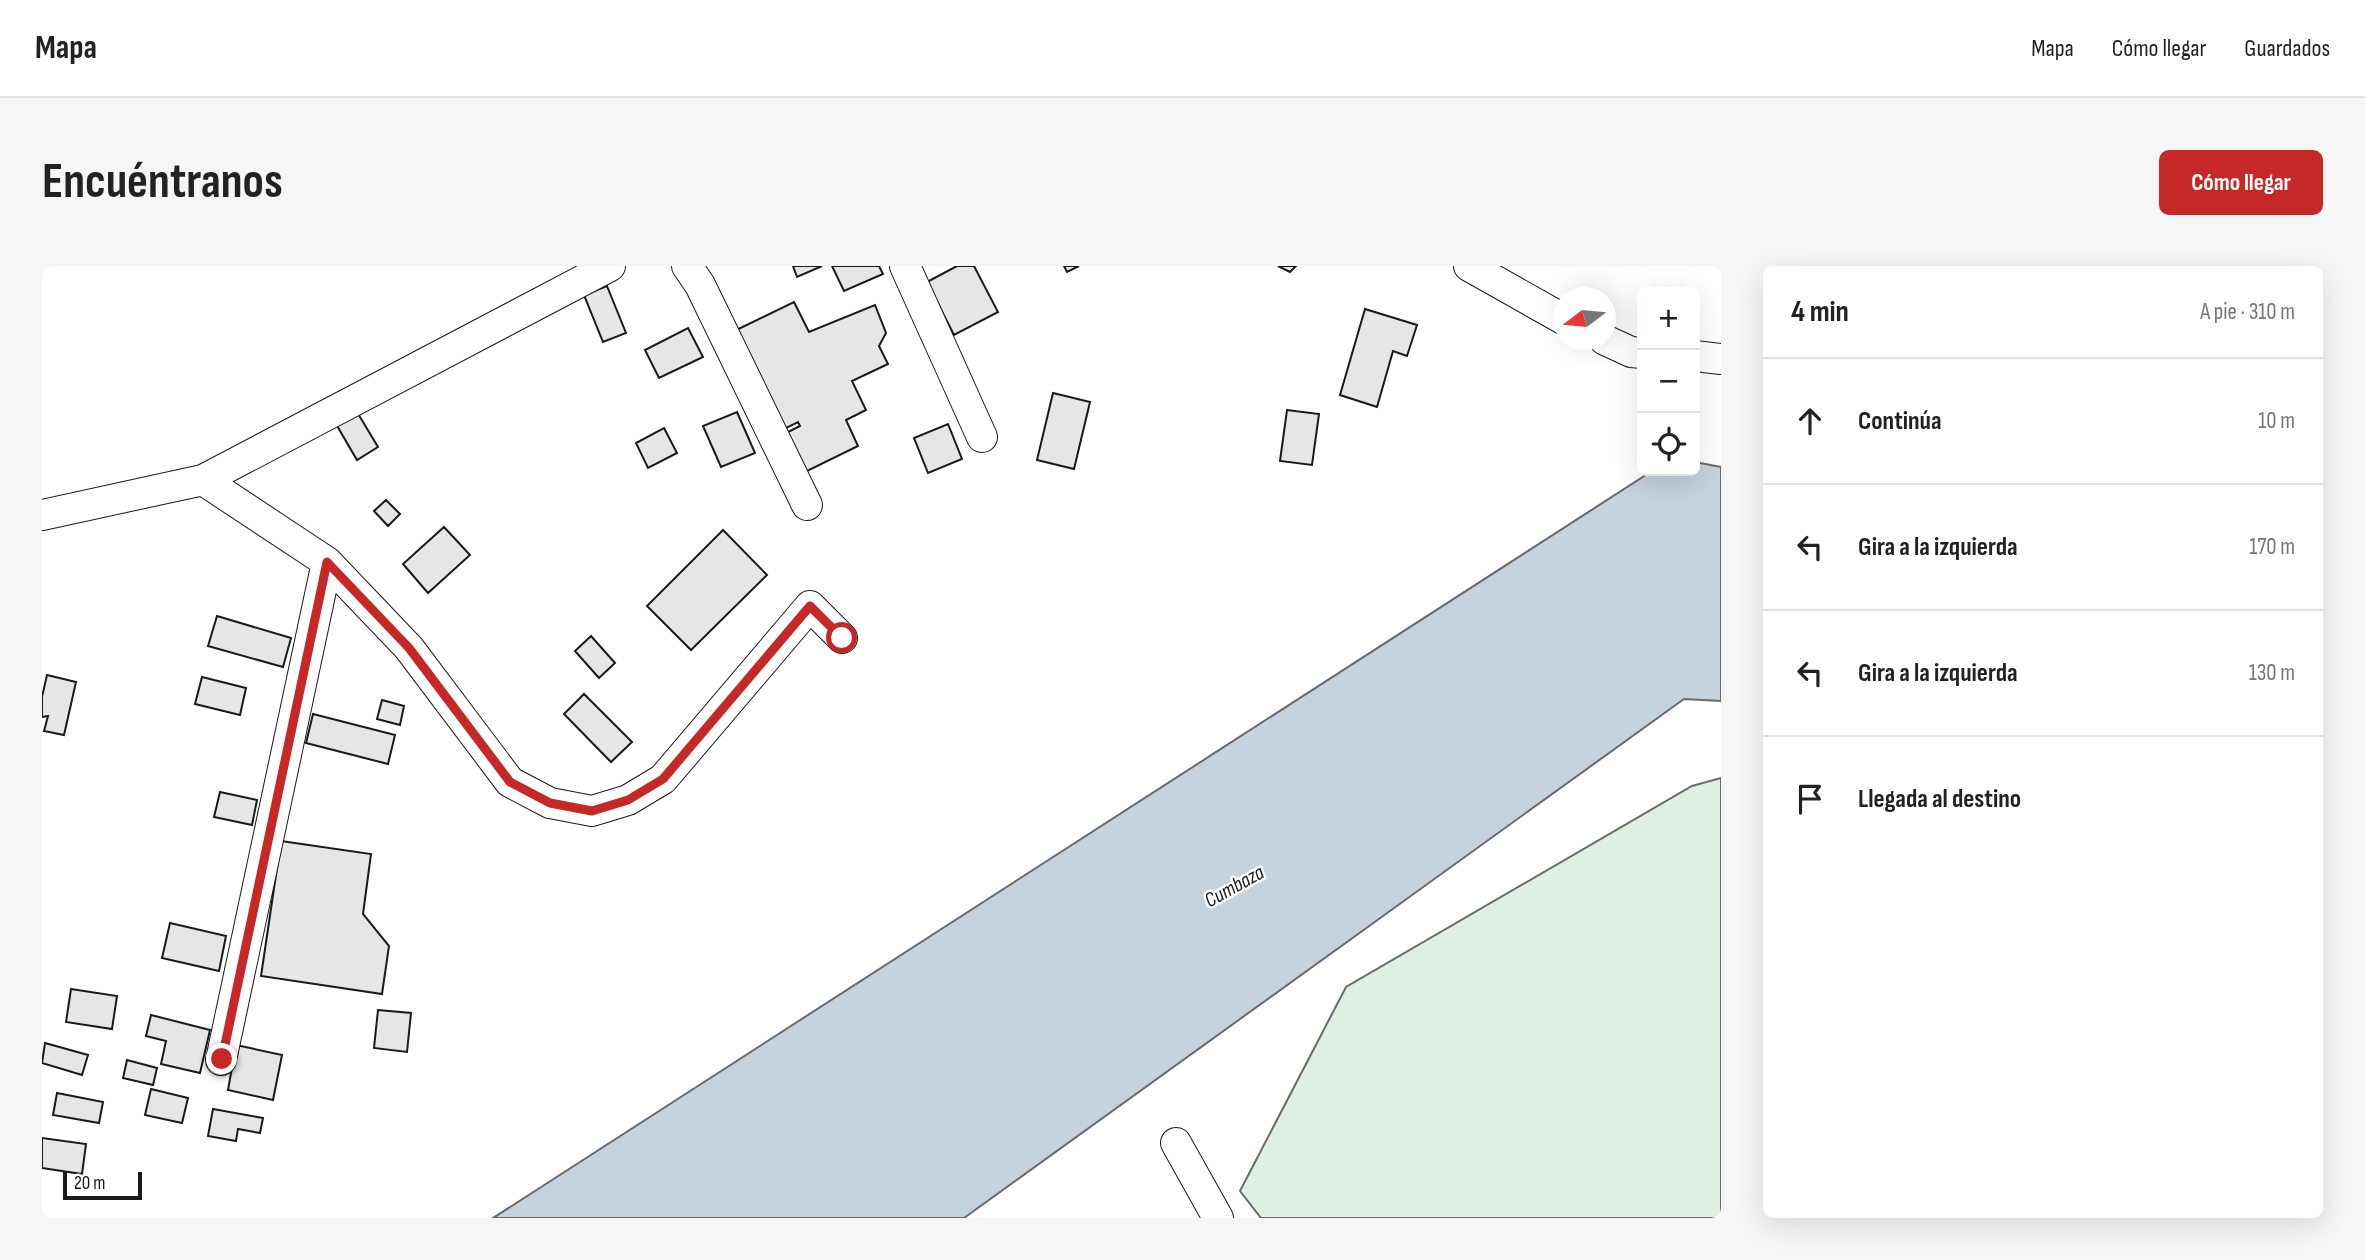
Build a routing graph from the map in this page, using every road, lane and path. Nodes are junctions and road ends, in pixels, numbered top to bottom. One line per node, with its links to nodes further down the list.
1 (610, 266): 11 (street)
2 (687, 266): 12 (street)
3 (905, 266): 10 (street)
4 (1469, 266): 5 (street)
5 (1553, 313)
6 (1616, 345): 7 (street)
7 (1637, 353)
8 (1700, 357): 9 (street)
9 (1721, 359)
10 (982, 437)
11 (203, 480): 13 (street); 14 (street)
12 (807, 505)
13 (42, 515)
14 (327, 562): 15 (street); 16 (street)
15 (842, 638)
16 (222, 1059)
17 (1176, 1143): 18 (street)
18 (1218, 1218)

